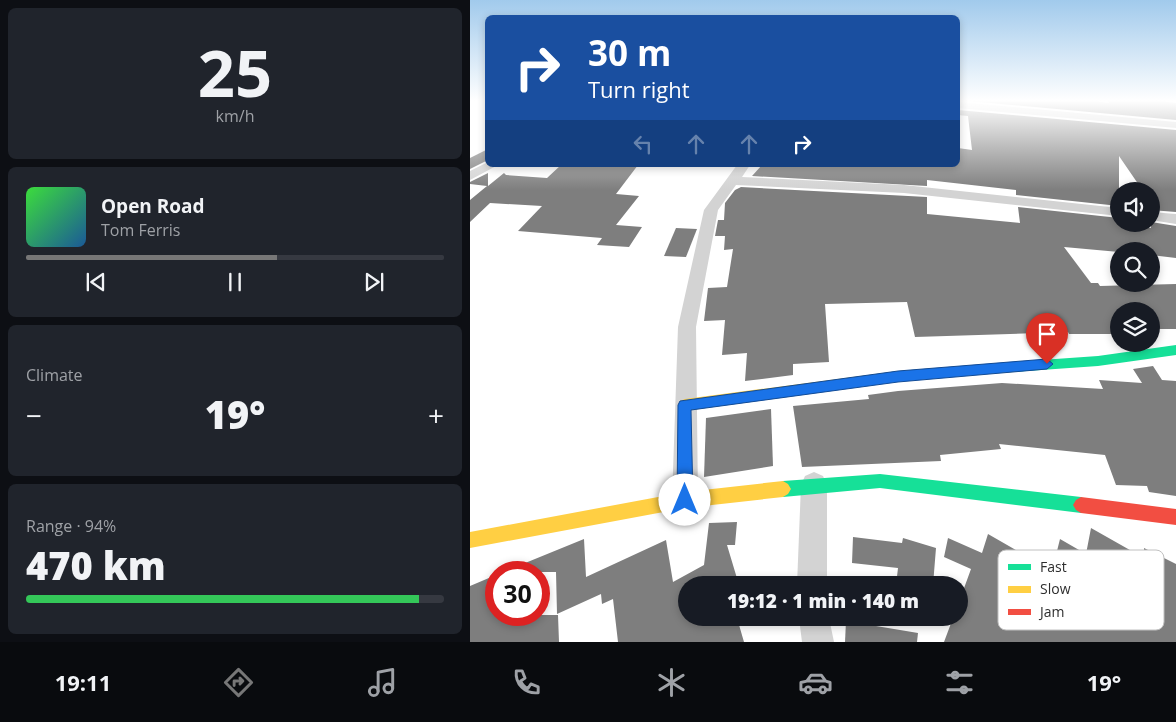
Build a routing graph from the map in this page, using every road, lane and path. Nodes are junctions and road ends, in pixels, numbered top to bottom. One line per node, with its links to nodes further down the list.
1 (488, 167): 3 (street)
2 (743, 167): 4 (street)
3 (470, 176)
4 (733, 181): 5 (street); 9 (street)
5 (1110, 211)
6 (1160, 217): 7 (street)
7 (1176, 219)
8 (1176, 350): 9 (street)
9 (685, 405): 11 (street)
10 (814, 485): 11 (street); 12 (street); 14 (street)
11 (685, 500): 13 (street)
12 (1176, 518)
13 (470, 540)
14 (812, 576)
15 (815, 626): 16 (street)
16 (818, 642)

